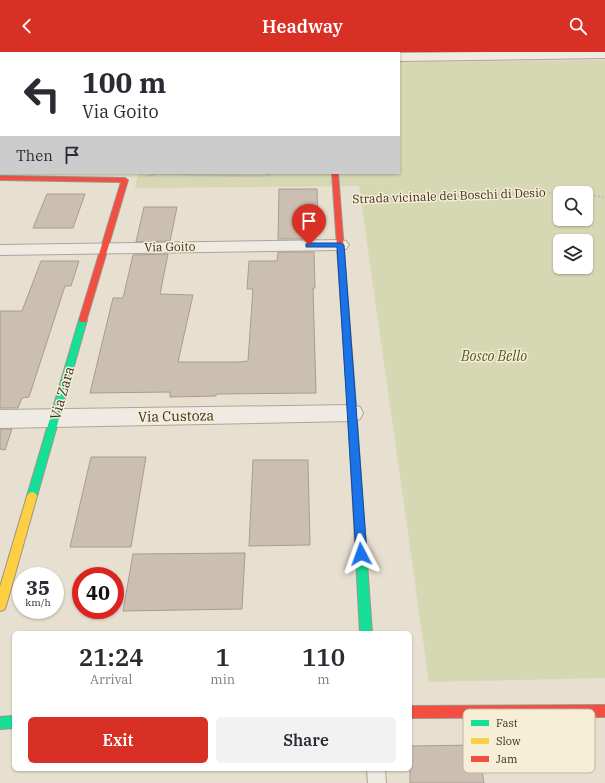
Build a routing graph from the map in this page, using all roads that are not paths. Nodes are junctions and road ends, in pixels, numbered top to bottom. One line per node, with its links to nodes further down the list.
1 (605, 54): 2 (street)
2 (400, 57)
3 (336, 177): 5 (street)
4 (0, 178): 6 (street, Via Zara)
5 (340, 245): 6 (street, Via Goito); 8 (street)
6 (104, 248): 7 (street, Via Goito); 9 (street, Via Zara)
7 (0, 250)
8 (352, 413): 9 (street, Via Custoza); 12 (street)
9 (54, 418): 10 (street, Via Custoza); 11 (street, Via Zara)
10 (0, 419)
11 (0, 606)
12 (366, 631)
13 (595, 711): 14 (street)
14 (605, 711)
15 (414, 712): 16 (street)
16 (463, 712)
17 (0, 722): 18 (street)
18 (12, 722)
19 (376, 771): 20 (lane)
20 (377, 783)

